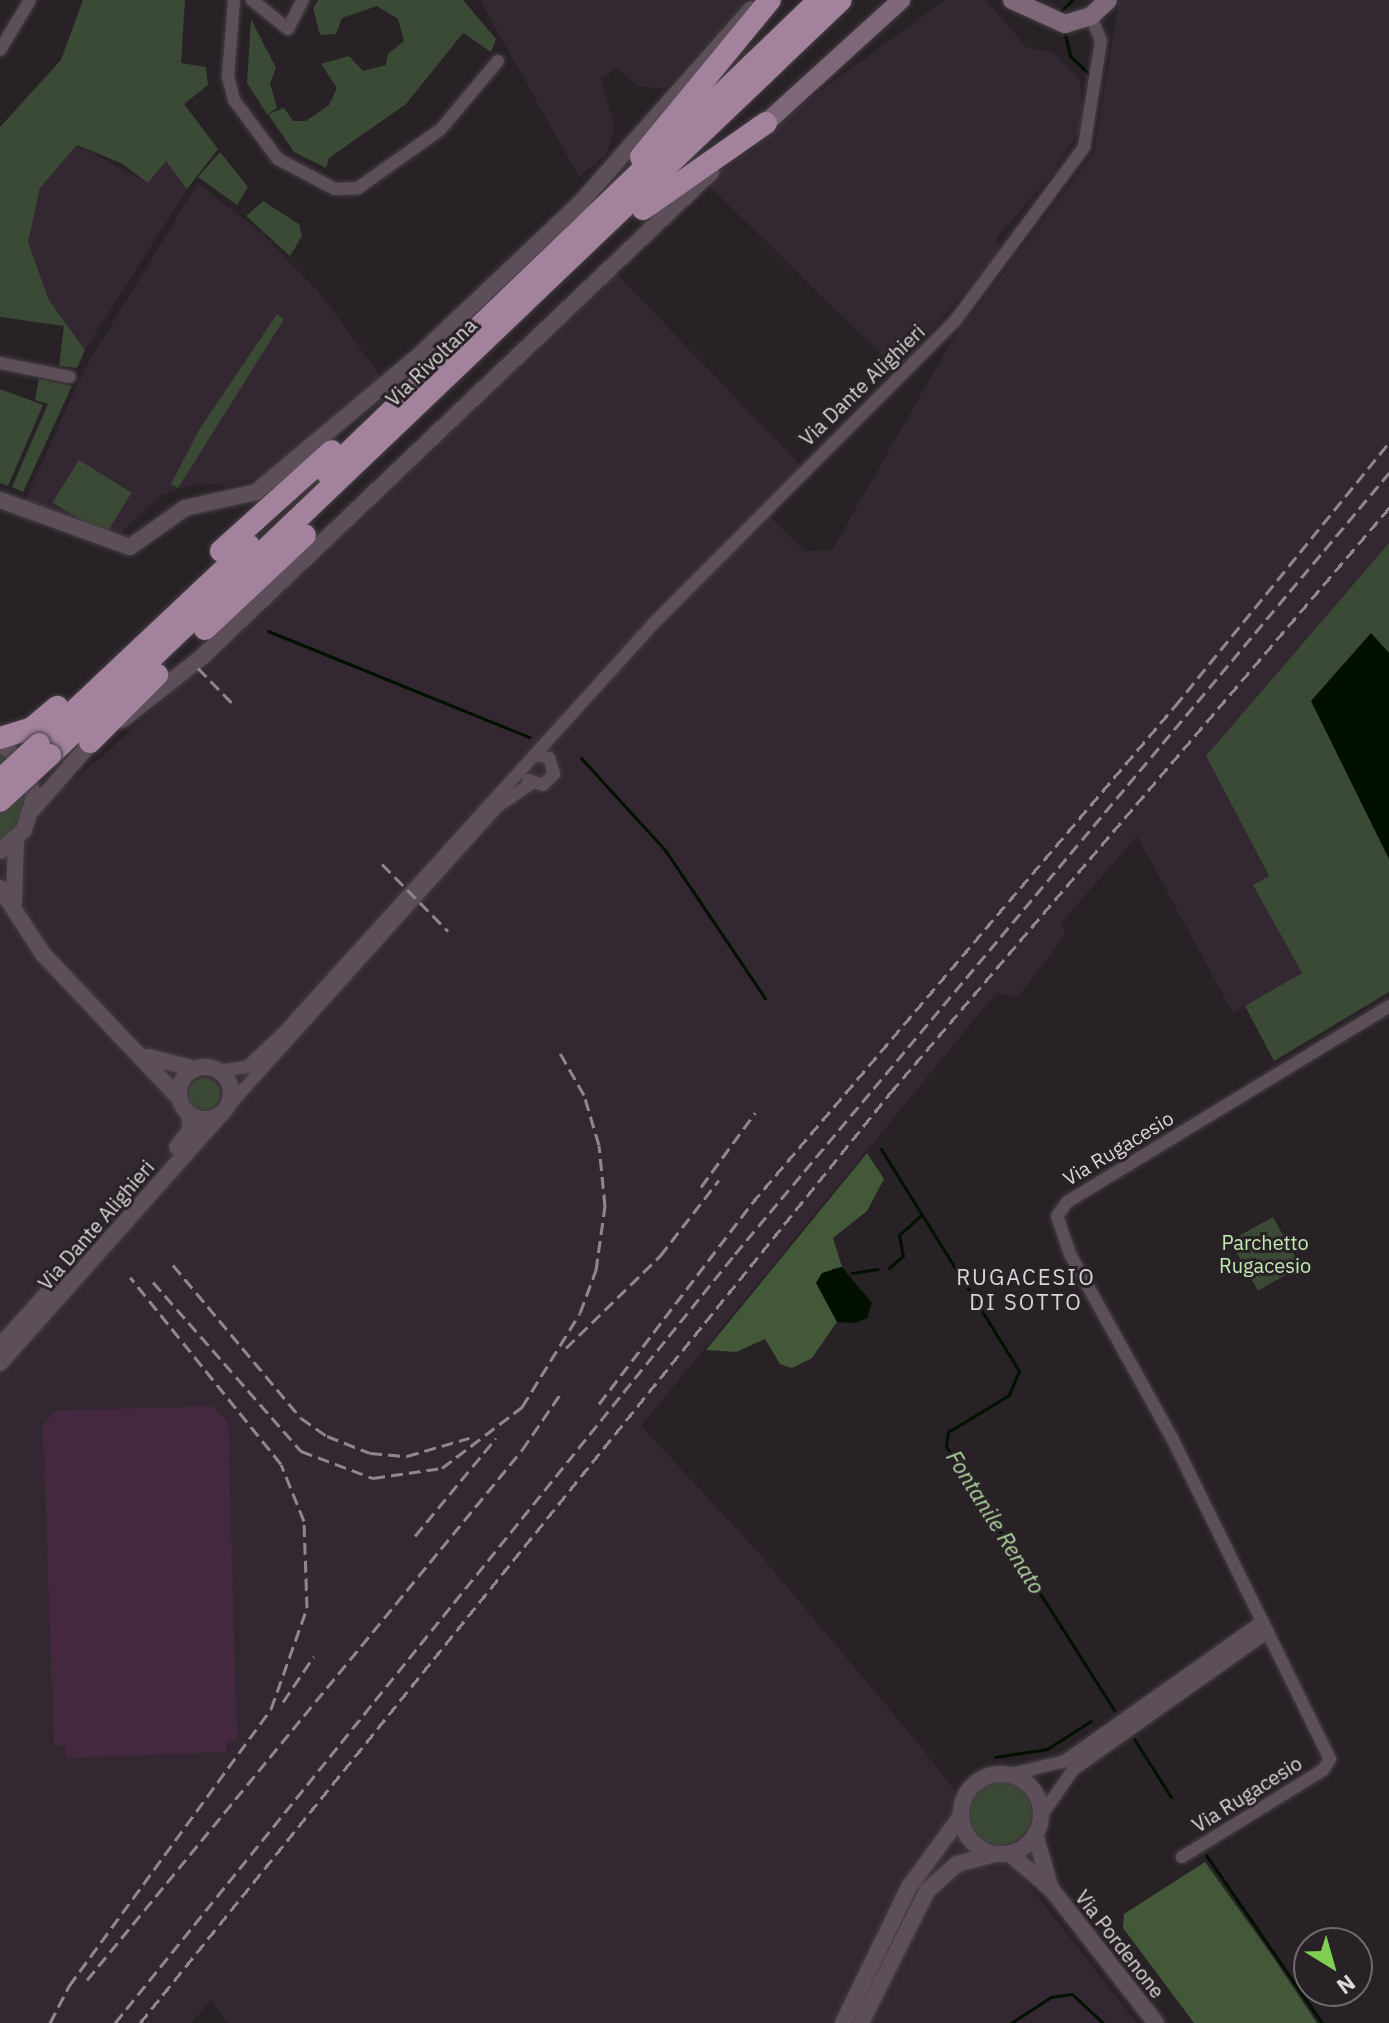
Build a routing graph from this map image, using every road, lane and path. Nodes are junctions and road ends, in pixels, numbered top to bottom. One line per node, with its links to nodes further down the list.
1 (30, 0): 13 (street)
2 (234, 0): 14 (street)
3 (252, 0): 4 (street)
4 (303, 0)
5 (763, 0): 22 (street)
6 (770, 0): 16 (highway)
7 (819, 0): 16 (highway, Via Rivoltana)
8 (841, 0): 17 (highway, Via Rivoltana)
9 (901, 0): 15 (main road)
10 (1108, 0): 12 (main road)
11 (1019, 2): 12 (main road)
12 (1091, 16): 23 (street, Via Dante Alighieri)
13 (0, 50)
14 (498, 61)
15 (766, 123): 17 (highway); 25 (street)
16 (530, 279): 18 (highway, Via Rivoltana)
17 (475, 353): 21 (highway, Via Rivoltana)
18 (451, 355): 24 (highway); 26 (highway, Via Rivoltana)
19 (0, 363): 20 (street)
20 (70, 377)
21 (438, 389): 25 (highway); 26 (highway, Via Rivoltana)
22 (0, 500)
23 (552, 731): 27 (street, Via Dante Alighieri); 28 (street)
24 (0, 740): 33 (street)
25 (90, 742): 33 (street)
26 (44, 749): 30 (highway, bridge); 32 (highway, bridge)
27 (535, 755): 28 (street); 29 (street, Via Dante Alighieri)
28 (549, 758): 31 (street, Via Dante Alighieri)
29 (524, 770): 31 (street); 36 (street, Via Dante Alighieri)
30 (0, 780)
31 (532, 783): 36 (street, Via Dante Alighieri)
32 (0, 801)
33 (32, 810): 34 (street)
34 (16, 840): 35 (street); 38 (street)
35 (0, 851)
36 (423, 884): 40 (street, Via Dante Alighieri)
37 (0, 888): 38 (street)
38 (18, 919): 41 (street)
39 (1389, 1006): 49 (street, Via Rugacesio)
40 (287, 1037): 43 (street, Via Dante Alighieri); 45 (street, Via Dante Alighieri)
41 (146, 1056): 42 (street); 44 (street)
42 (195, 1069): 43 (street); 44 (street)
43 (218, 1071): 45 (street)
44 (178, 1097): 46 (street)
45 (225, 1110): 46 (street); 48 (street, Via Dante Alighieri)
46 (189, 1115): 47 (street, Via Dante Alighieri)
47 (0, 1346)
48 (0, 1363)
49 (1266, 1626): 50 (street); 52 (street); 55 (street, Via Rugacesio)
50 (1008, 1775): 51 (street); 52 (street)
51 (961, 1816): 54 (street); 57 (street)
52 (1041, 1816): 53 (street)
53 (1035, 1834): 54 (street); 56 (street, Via Pordenone)
54 (1002, 1853): 56 (street, Via Pordenone); 58 (street)
55 (1182, 1857)
56 (1052, 1890): 59 (street, Via Pordenone)
57 (843, 2023)
58 (861, 2023)
59 (1156, 2023)

